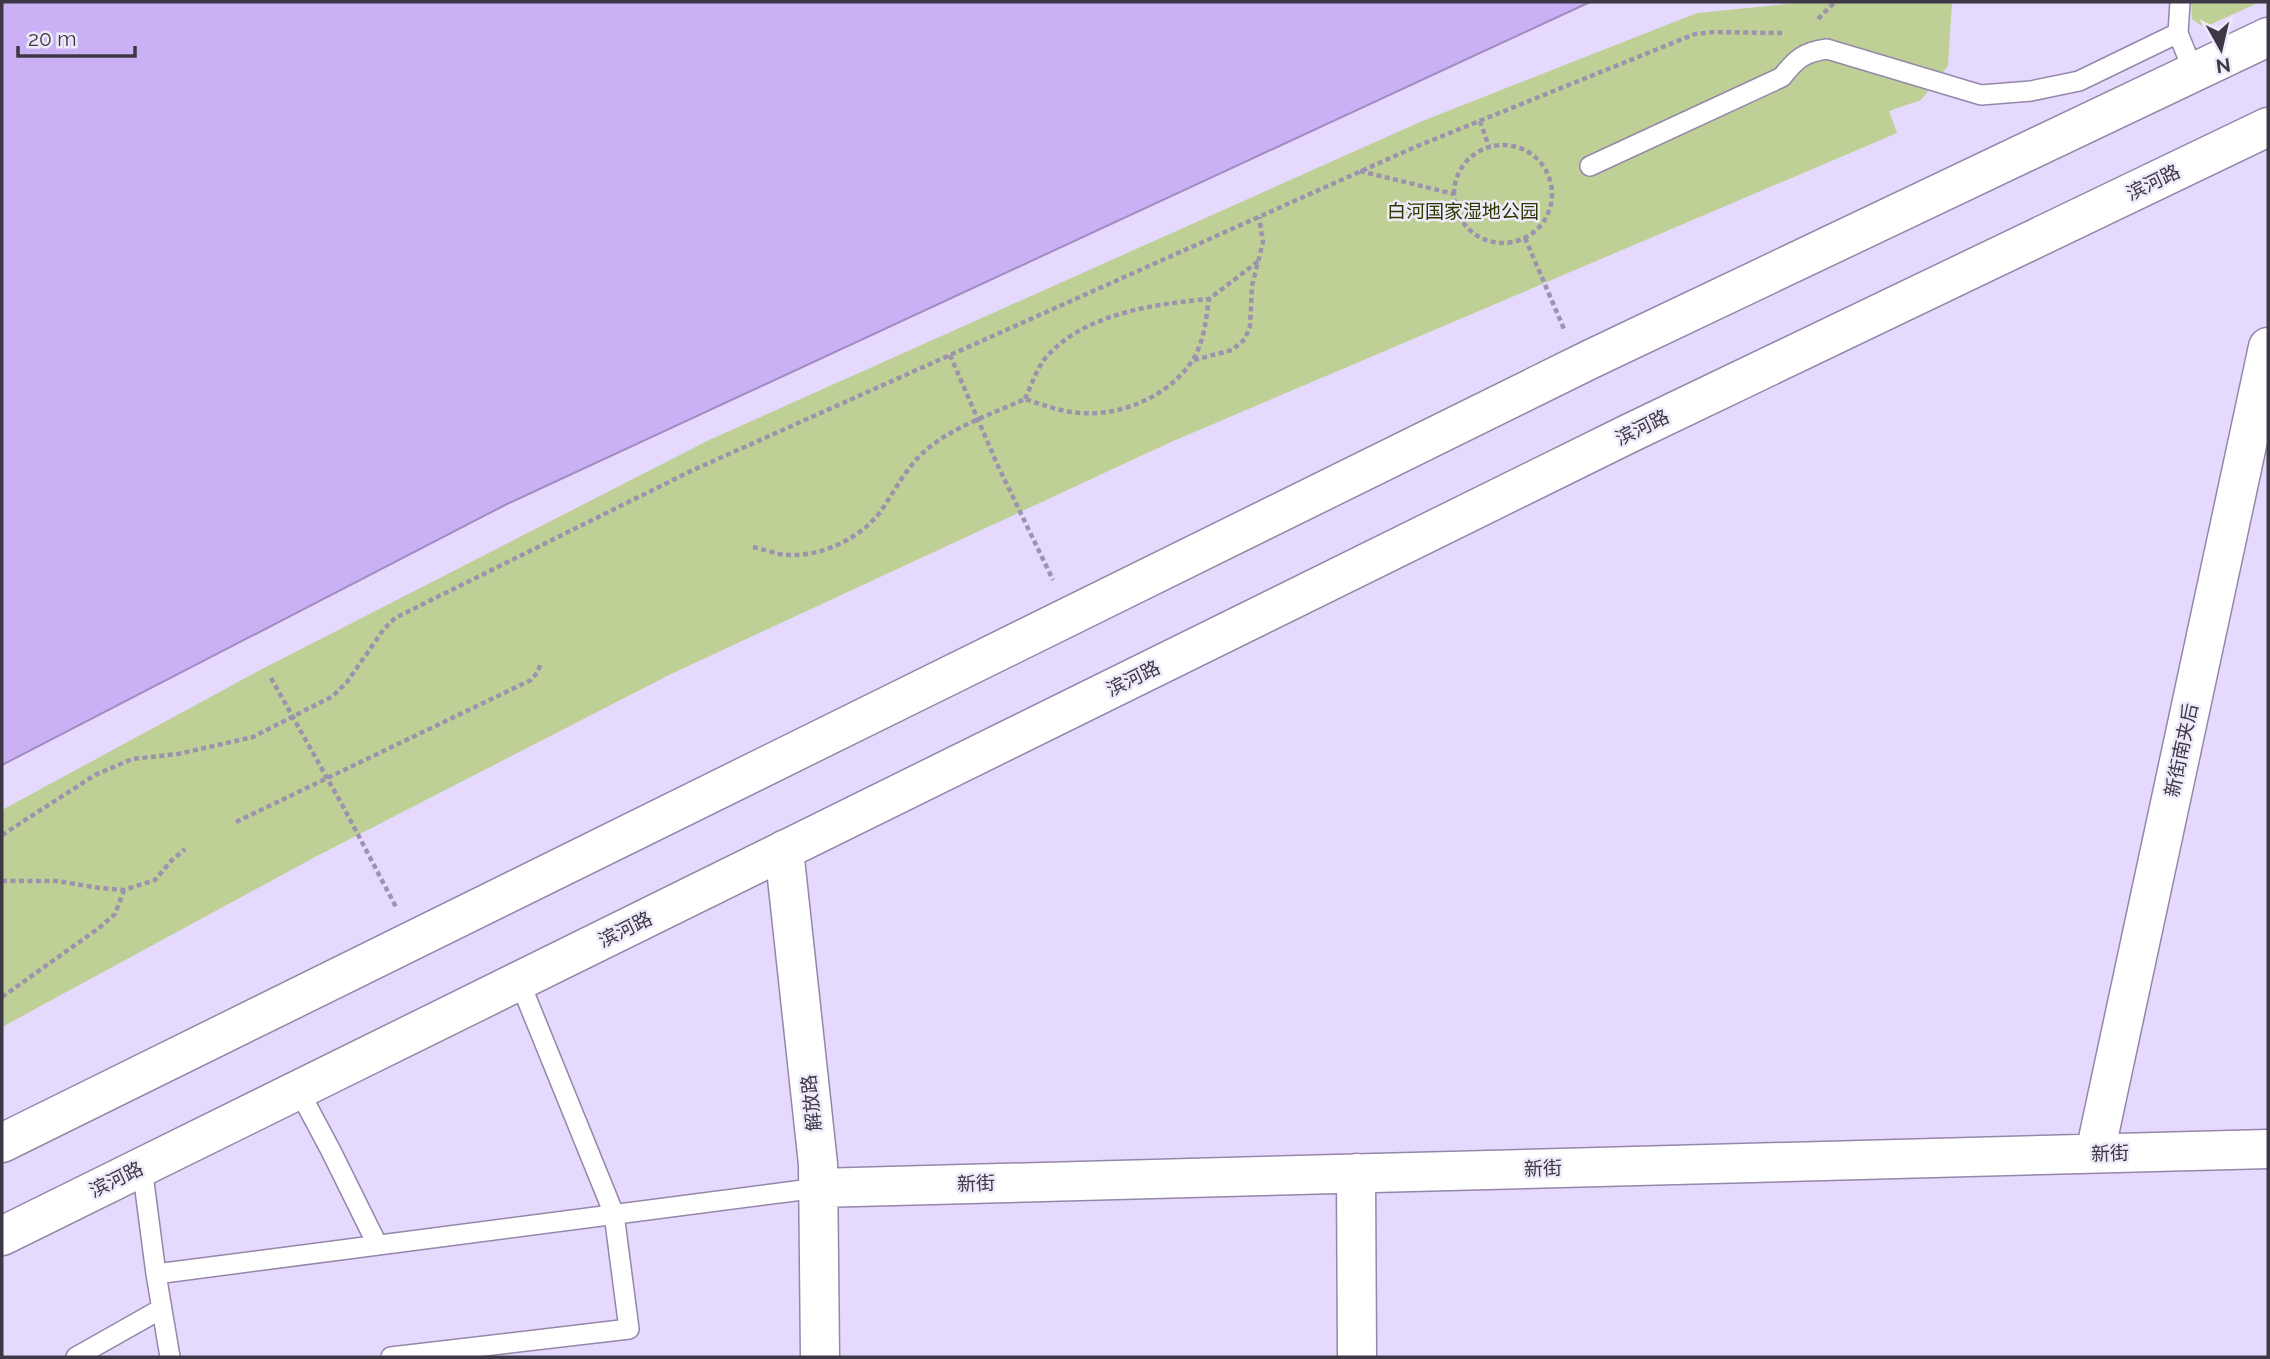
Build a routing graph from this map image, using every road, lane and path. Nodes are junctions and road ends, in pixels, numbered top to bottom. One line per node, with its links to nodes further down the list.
1 (2180, 2): 5 (lane)
2 (1832, 4): 3 (path)
3 (1807, 25)
4 (1787, 33): 8 (path)
5 (2178, 33): 7 (lane); 11 (lane)
6 (2268, 37): 7 (main road)
7 (2194, 72): 25 (main road)
8 (1480, 121): 10 (path); 12 (path)
9 (2268, 127): 33 (main road, 滨河路)
10 (1489, 147): 13 (path); 15 (path)
11 (1590, 166)
12 (1360, 171): 13 (path); 14 (path)
13 (1454, 194): 15 (path)
14 (1259, 216): 16 (path); 20 (path)
15 (1525, 238): 17 (path)
16 (1260, 260): 18 (path); 21 (path)
17 (1546, 287)
18 (1209, 299): 21 (path); 22 (path)
19 (2268, 347): 42 (main road, 新街南夹后)
20 (950, 355): 23 (path); 28 (path)
21 (1193, 360): 22 (path)
22 (1025, 399): 23 (path)
23 (978, 420): 24 (path); 25 (path)
24 (753, 547)
25 (1070, 616): 36 (main road)
26 (541, 663): 29 (path)
27 (271, 678): 28 (path)
28 (293, 717): 29 (path); 31 (path)
29 (328, 779): 30 (path); 36 (path)
30 (236, 822)
31 (2, 835)
32 (186, 849): 35 (path)
33 (784, 850): 37 (main road, 滨河路); 45 (main road, 解放路)
34 (2, 881): 35 (path)
35 (124, 890): 38 (path)
36 (413, 940): 40 (main road)
37 (519, 981): 39 (main road, 滨河路); 46 (lane)
38 (2, 997)
39 (298, 1090): 43 (main road, 滨河路); 48 (lane)
40 (2, 1143)
41 (2268, 1149): 42 (main road, 新街)
42 (2095, 1153): 44 (main road, 新街)
43 (142, 1167): 47 (main road, 滨河路); 49 (lane)
44 (1356, 1173): 45 (main road, 新街); 55 (main road)
45 (818, 1188): 46 (lane); 54 (main road, 解放路)
46 (614, 1214): 48 (lane); 53 (lane)
47 (2, 1236)
48 (377, 1244): 49 (lane)
49 (156, 1274): 50 (lane)
50 (161, 1309): 51 (lane); 52 (lane)
51 (76, 1357)
52 (167, 1357)
53 (391, 1357)
54 (820, 1357)
55 (1357, 1357)

